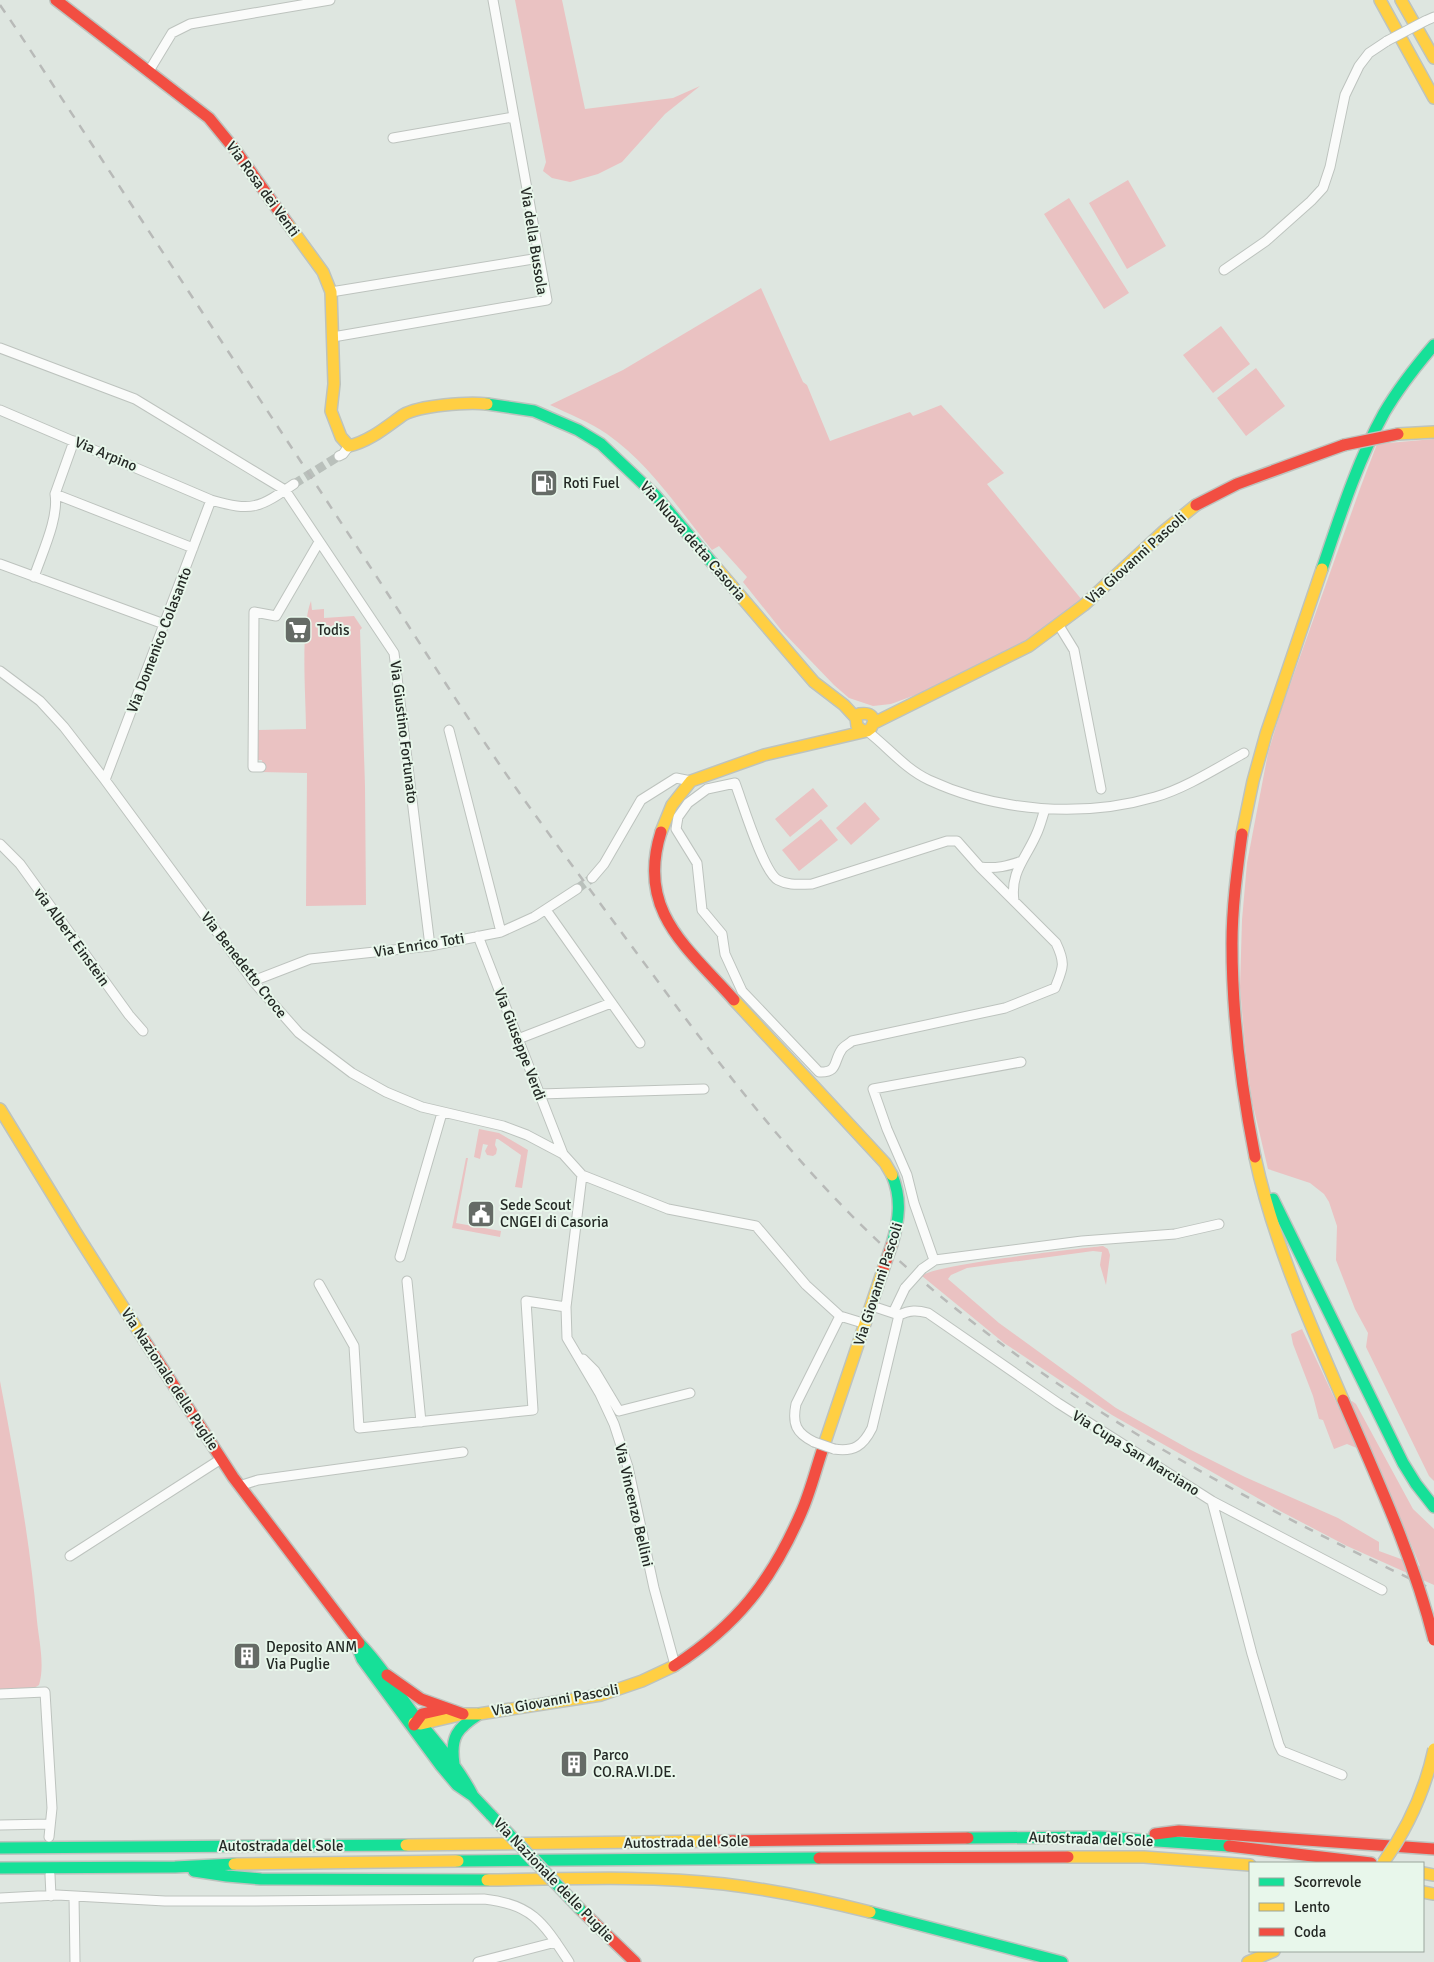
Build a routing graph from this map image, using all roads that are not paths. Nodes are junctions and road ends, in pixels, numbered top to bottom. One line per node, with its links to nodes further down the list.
1 (56, 0): 8 (main road, Via Rosa dei Venti)
2 (330, 0): 8 (street)
3 (492, 0): 10 (street, Via della Bussola)
4 (1380, 0): 9 (main road)
5 (1401, 0): 7 (main road)
6 (1434, 17): 13 (street, bridge)
7 (1434, 58)
8 (149, 71): 14 (main road, Via Rosa dei Venti)
9 (1434, 98)
10 (514, 118): 11 (street); 12 (street, Via della Bussola)
11 (393, 138)
12 (539, 258): 14 (street); 15 (street, Via della Bussola)
13 (1224, 270)
14 (331, 292): 15 (main road, Via Rosa dei Venti)
15 (333, 337): 21 (main road, Via Rosa dei Venti)
16 (1434, 344): 63 (main road)
17 (0, 348): 24 (street)
18 (0, 410): 20 (street, Via Arpino)
19 (1434, 432): 32 (main road, Via Giovanni Pascoli, bridge)
20 (74, 441): 25 (street); 26 (street, Via Arpino)
21 (348, 446): 22 (street); 34 (main road, Via Nuova detta Casoria)
22 (339, 456)
23 (294, 484): 24 (street, Via Arpino)
24 (284, 490): 26 (street, Via Arpino); 27 (street, Via Giustino Fortunato)
25 (55, 494): 28 (street); 30 (street)
26 (212, 500): 28 (street, Via Domenico Colasanto)
27 (319, 542): 37 (street); 51 (street, Via Giustino Fortunato)
28 (193, 548): 31 (street, Via Domenico Colasanto)
29 (0, 564): 30 (street)
30 (34, 577): 31 (street)
31 (164, 624): 38 (street, Via Domenico Colasanto)
32 (1058, 624): 34 (main road, Via Giovanni Pascoli); 40 (street)
33 (0, 671): 38 (street, Via Benedetto Croce)
34 (865, 722): 39 (main road, Via Giovanni Pascoli); 41 (street)
35 (449, 730): 49 (street)
36 (1244, 753): 41 (street)
37 (261, 767)
38 (106, 780): 52 (street, Via Benedetto Croce)
39 (691, 781): 45 (street); 71 (main road, Via Giovanni Pascoli, bridge)
40 (1101, 790)
41 (1045, 809): 43 (street)
42 (0, 844): 54 (street, via Albert Einstein)
43 (1022, 861): 44 (street); 47 (street)
44 (980, 867): 47 (street); 47 (street)
45 (592, 878)
46 (577, 889): 48 (street, Via Enrico Toti)
47 (1014, 901)
48 (546, 910): 49 (street, Via Enrico Toti); 53 (street)
49 (500, 932): 50 (street, Via Enrico Toti)
50 (478, 936): 51 (street, Via Enrico Toti); 55 (street, Via Giuseppe Verdi)
51 (430, 946): 52 (street, Via Enrico Toti)
52 (253, 981): 61 (street, Via Benedetto Croce)
53 (612, 1003): 55 (street); 56 (street)
54 (143, 1031)
55 (518, 1038): 59 (street, Via Giuseppe Verdi)
56 (640, 1043)
57 (1021, 1062): 67 (street)
58 (704, 1089): 59 (street)
59 (540, 1094): 62 (street, Via Giuseppe Verdi)
60 (0, 1109): 79 (main road, Via Nazionale delle Puglie)
61 (442, 1113): 62 (street, Via Benedetto Croce); 66 (street)
62 (563, 1154): 64 (street, Via Benedetto Croce)
63 (1255, 1160): 82 (main road); 86 (main road, bridge)
64 (582, 1175): 70 (street, Via Vincenzo Bellini); 73 (street, Via Benedetto Croce)
65 (1219, 1224): 67 (street)
66 (400, 1257)
67 (934, 1260): 72 (street, bridge)
68 (407, 1281): 77 (street)
69 (319, 1284): 77 (street)
70 (566, 1306): 75 (street, Via Vincenzo Bellini); 77 (street)
71 (872, 1306): 72 (street); 74 (main road, Via Giovanni Pascoli)
72 (896, 1314): 73 (street, bridge); 81 (street, Via Cupa San Marciano)
73 (840, 1316): 74 (street, Via Benedetto Croce)
74 (866, 1324): 87 (main road, Via Giovanni Pascoli)
75 (576, 1354): 76 (street); 87 (street, Via Vincenzo Bellini)
76 (690, 1393)
77 (421, 1422)
78 (463, 1452): 80 (street)
79 (221, 1459): 80 (main road, Via Nazionale delle Puglie); 83 (street)
80 (239, 1486): 85 (main road, Via Nazionale delle Puglie)
81 (1212, 1501): 84 (street, Via Cupa San Marciano); 96 (street)
82 (1434, 1508)
83 (70, 1556)
84 (1382, 1590)
85 (354, 1638): 88 (main road, Via Nazionale delle Puglie); 93 (main road, Via Nazionale delle Puglie)
86 (1434, 1640)
87 (675, 1665): 92 (main road, Via Giovanni Pascoli)
88 (384, 1672): 90 (main road); 93 (main road, Via Nazionale delle Puglie)
89 (0, 1694): 98 (street)
90 (446, 1709): 91 (main road); 93 (main road)
91 (464, 1714): 92 (main road, Via Giovanni Pascoli); 93 (main road)
92 (479, 1714): 95 (main road)
93 (414, 1723): 95 (main road, Via Nazionale delle Puglie); 97 (main road, Via Nazionale delle Puglie)
94 (1434, 1749): 105 (main road, bridge)
95 (454, 1764): 97 (main road, Via Nazionale delle Puglie)
96 (1342, 1775)
97 (474, 1796): 118 (main road, Via Nazionale delle Puglie, bridge)
98 (50, 1824): 99 (street); 100 (street)
99 (0, 1825)
100 (49, 1837)
101 (1121, 1838): 102 (main road, Autostrada del Sole); 103 (main road); 104 (main road, Autostrada del Sole)
102 (0, 1848)
103 (1434, 1849)
104 (1362, 1862)
105 (1384, 1862)
106 (1249, 1865): 107 (main road, Autostrada del Sole)
107 (175, 1867): 108 (main road, Autostrada del Sole); 119 (main road)
108 (0, 1868)
109 (50, 1875): 110 (street)
110 (51, 1896): 111 (street); 112 (street)
111 (74, 1896): 113 (street); 115 (street)
112 (0, 1898)
113 (556, 1942): 116 (street); 117 (street)
114 (1272, 1952): 120 (main road)
115 (75, 1962)
116 (478, 1962)
117 (569, 1962)
118 (635, 1962)
119 (1062, 1962)
120 (1248, 1962)

